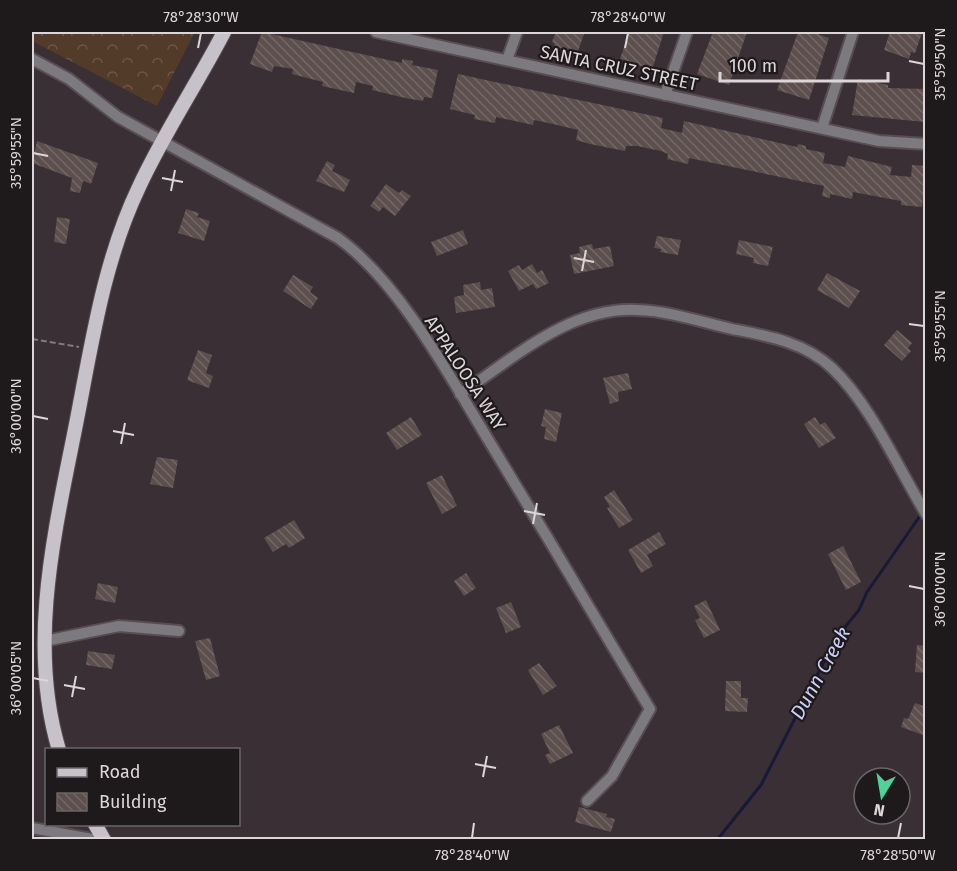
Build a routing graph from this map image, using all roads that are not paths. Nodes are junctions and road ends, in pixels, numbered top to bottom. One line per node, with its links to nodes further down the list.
1 (224, 32): 10 (main road)
2 (376, 32): 7 (street, SANTA CRUZ STREET)
3 (517, 32): 7 (street)
4 (687, 32): 8 (street)
5 (853, 32): 9 (street)
6 (32, 59): 10 (street, APPALOOSA WAY)
7 (507, 60): 8 (street, SANTA CRUZ STREET)
8 (665, 95): 9 (street, SANTA CRUZ STREET)
9 (822, 128): 11 (street, SANTA CRUZ STREET)
10 (163, 143): 12 (street, APPALOOSA WAY); 15 (main road)
11 (926, 144)
12 (460, 394): 13 (street); 17 (street, APPALOOSA WAY)
13 (925, 512)
14 (179, 630): 15 (street)
15 (45, 641): 16 (main road)
16 (58, 748)
17 (587, 801)
18 (96, 826): 21 (main road)
19 (32, 828): 20 (street)
20 (97, 840)
21 (104, 840)

